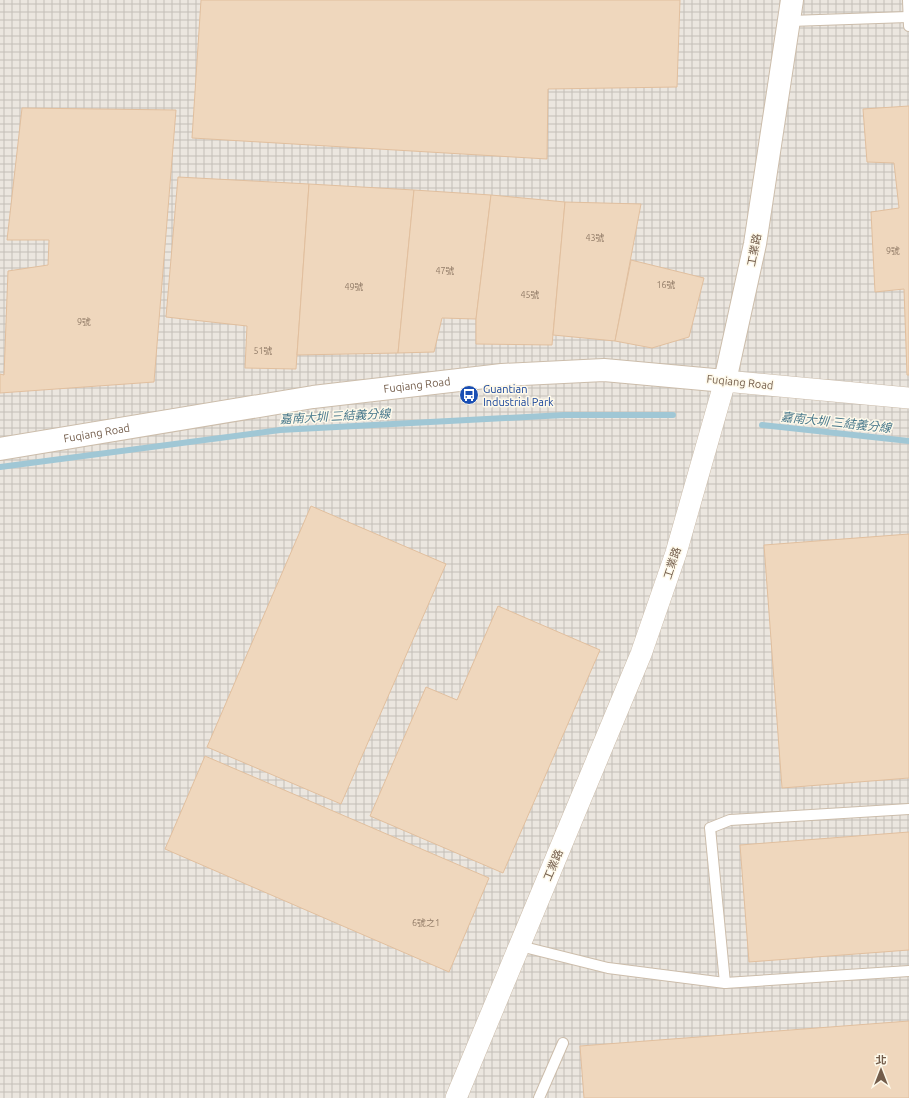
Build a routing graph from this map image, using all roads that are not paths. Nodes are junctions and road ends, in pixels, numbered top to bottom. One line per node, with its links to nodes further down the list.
1 (792, 0): 3 (street, 工業路)
2 (908, 0): 4 (lane)
3 (790, 21): 4 (lane); 5 (street, 工業路)
4 (909, 21)
5 (725, 381): 6 (street, Fuqiang Road); 7 (street, Fuqiang Road); 9 (street, 工業路)
6 (909, 398)
7 (0, 449)
8 (909, 809): 11 (lane)
9 (520, 946): 11 (lane); 13 (street, 工業路)
10 (909, 971): 11 (lane)
11 (725, 983)
12 (563, 1043): 14 (lane)
13 (456, 1098)
14 (539, 1098)

